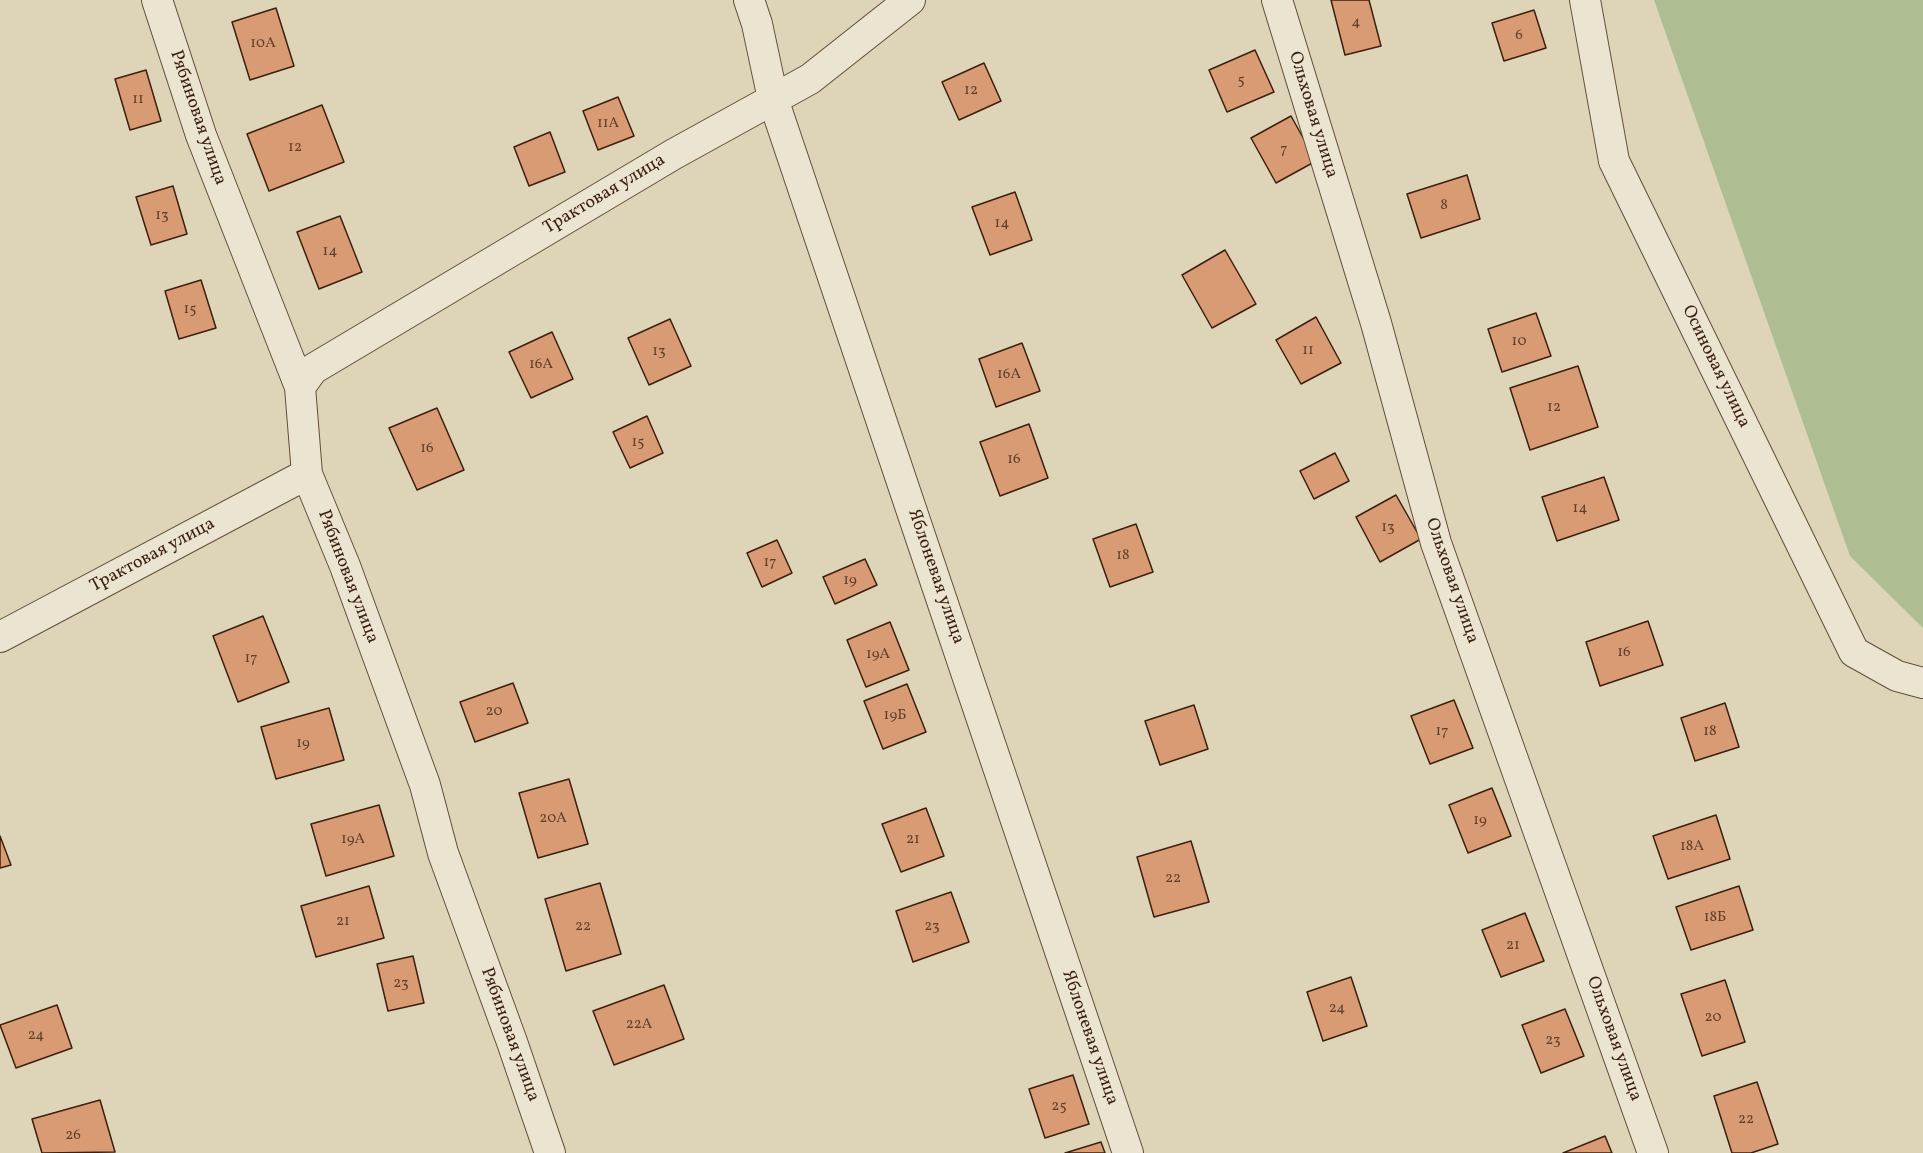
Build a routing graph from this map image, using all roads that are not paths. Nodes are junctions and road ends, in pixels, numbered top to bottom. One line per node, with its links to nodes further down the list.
1 (157, 0): 7 (street, Рябиновая улица)
2 (749, 0): 6 (street, Яблоневая улица)
3 (910, 0): 6 (street, Трактовая улица)
4 (1277, 0): 13 (street, Ольховая улица)
5 (1585, 0): 10 (street, Осиновая улица)
6 (773, 99): 7 (street, Трактовая улица); 12 (street, Яблоневая улица)
7 (300, 387): 8 (street, Рябиновая улица)
8 (307, 474): 9 (street, Трактовая улица); 11 (street, Рябиновая улица)
9 (0, 637)
10 (1923, 683)
11 (550, 1153)
12 (1128, 1153)
13 (1653, 1153)

